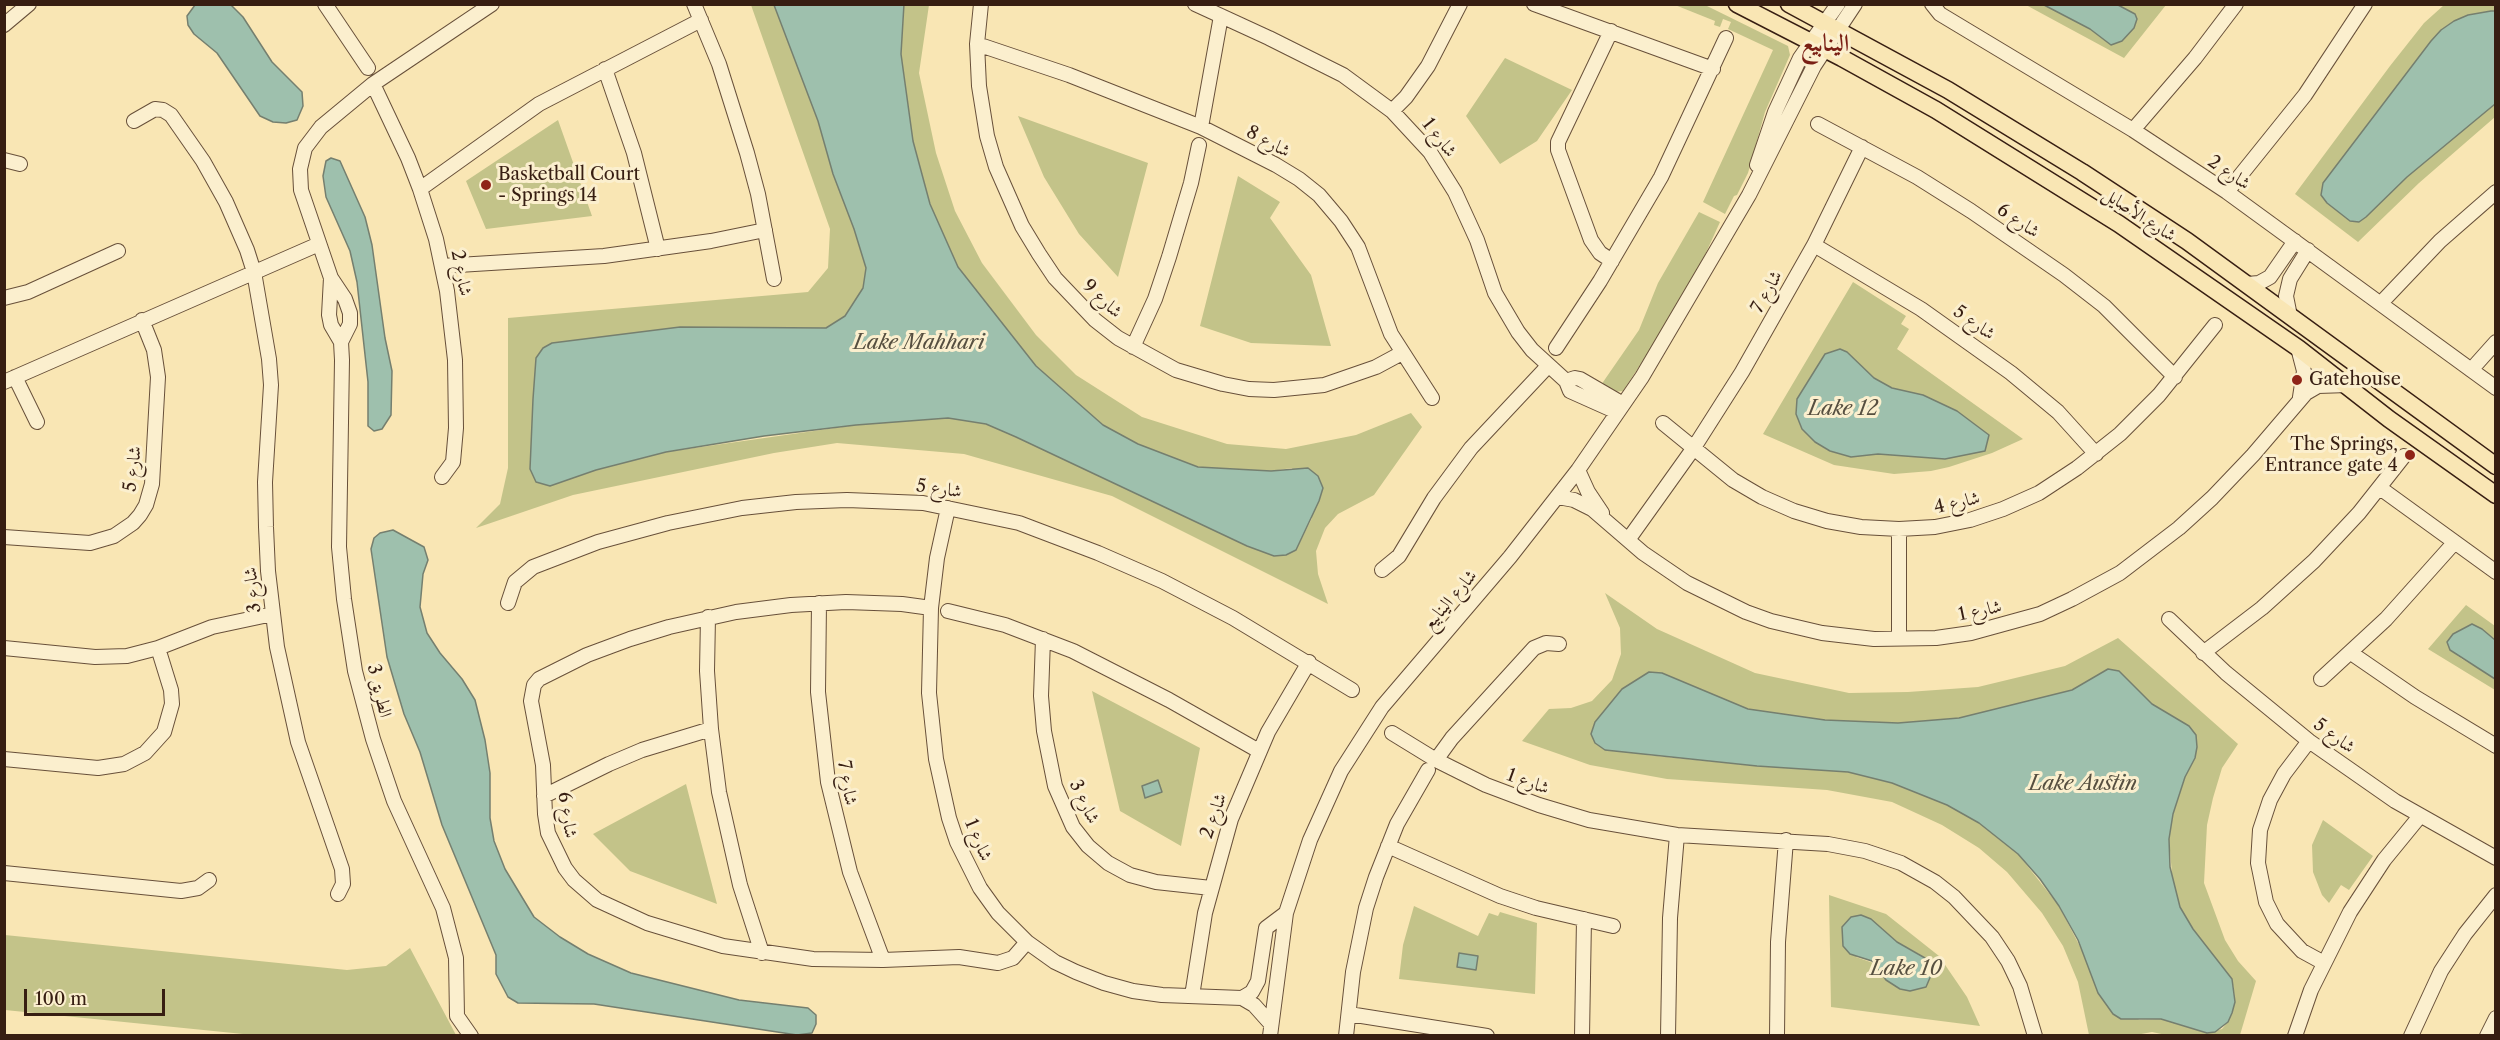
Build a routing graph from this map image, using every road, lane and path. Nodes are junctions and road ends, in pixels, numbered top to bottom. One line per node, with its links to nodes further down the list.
1 (28, 4): 18 (street)
2 (325, 4): 24 (street)
3 (492, 4): 27 (street)
4 (694, 4): 17 (street)
5 (981, 4): 22 (street, شارع 9)
6 (1195, 4): 16 (street, شارع 1)
7 (1460, 4): 28 (street)
8 (1534, 4): 20 (street)
9 (1737, 4): 23 (main road, شارع الأصايل)
10 (1789, 4): 19 (main road, شارع الأصايل)
11 (1838, 4): 19 (street, شارع الينابيع)
12 (1855, 4): 19 (street, شارع الينابيع)
13 (2236, 4): 32 (street)
14 (1932, 5): 32 (street, شارع 2)
15 (2361, 7): 38 (street)
16 (1221, 15): 28 (street, شارع 1); 31 (street)
17 (701, 20): 25 (street); 40 (street)
18 (4, 25)
19 (1832, 26): 23 (street, شارع الينابيع); 54 (main road, شارع الأصايل)
20 (1611, 31): 26 (street); 47 (street)
21 (1726, 39): 26 (street)
22 (977, 44): 31 (street, شارع 8); 62 (street, شارع 9)
23 (1818, 45): 64 (main road, شارع الأصايل); 74 (street, شارع الينابيع)
24 (368, 68)
25 (605, 69): 37 (street); 44 (street)
26 (1713, 69): 47 (street)
27 (373, 84): 37 (street, شارع 2); 42 (street)
28 (1392, 111): 66 (street, شارع 1)
29 (134, 121): 49 (street)
30 (1818, 124): 34 (street, شارع 6)
31 (1201, 127): 65 (street, شارع 8)
32 (2133, 130): 38 (street, شارع 2)
33 (1199, 144): 62 (street)
34 (1862, 147): 43 (street, شارع 7); 68 (street, شارع 6)
35 (4, 160): 36 (street)
36 (20, 164)
37 (420, 189): 48 (street, شارع 2)
38 (2227, 192): 41 (street, شارع 2)
39 (2496, 192): 56 (street)
40 (765, 230): 44 (street); 52 (street)
41 (2295, 241): 46 (street, شارع 2); 50 (street)
42 (319, 244): 49 (street); 51 (street)
43 (1814, 245): 77 (street, شارع 7); 78 (street, شارع 5)
44 (658, 249): 48 (street)
45 (118, 251): 55 (street)
46 (2310, 252): 53 (street); 56 (street, شارع 2)
47 (1612, 261): 63 (street)
48 (442, 266): 82 (street, شارع 2)
49 (254, 272): 58 (street); 98 (street, شارع 3)
50 (2275, 273): 53 (street); 54 (street)
51 (331, 278): 60 (street, 3 الطريق); 60 (street, 3 الطريق)
52 (774, 279)
53 (2289, 283): 57 (street)
54 (2247, 284): 57 (main road, شارع الأصايل)
55 (4, 298)
56 (2381, 303): 67 (street, شارع 2)
57 (2290, 316): 80 (main road, شارع الأصايل)
58 (142, 320): 69 (street); 89 (street, شارع 5)
59 (2215, 325): 68 (street, شارع 4)
60 (344, 336): 141 (street, 3 الطريق)
61 (2496, 342): 67 (street)
62 (1134, 347): 65 (street, شارع 9)
63 (1556, 348)
64 (2298, 348): 70 (main road, شارع الأصايل); 73 (street)
65 (1402, 353): 72 (street, شارع 8)
66 (1548, 366): 74 (street, شارع 1); 92 (street)
67 (2470, 370): 71 (street, شارع 2)
68 (2175, 377): 78 (street, شارع 4)
69 (10, 379): 75 (street)
70 (2348, 385): 73 (street, شارع 1); 84 (main road, شارع الأصايل)
71 (2496, 388)
72 (1432, 398)
73 (2300, 398): 101 (street, شارع 1)
74 (1620, 408): 81 (street, شارع الينابيع)
75 (38, 422)
76 (1663, 423): 77 (street, شارع 4)
77 (1693, 449): 88 (street, شارع 4); 90 (street)
78 (2096, 454): 88 (street, شارع 4)
79 (2404, 456): 83 (street)
80 (2496, 466)
81 (1578, 470): 85 (street, شارع الينابيع); 87 (street, شارع 1)
82 (442, 477)
83 (2380, 488): 91 (street); 106 (street)
84 (2496, 495)
85 (1558, 497): 87 (street, شارع 1); 129 (street, شارع الينابيع)
86 (948, 507): 94 (street, شارع 5); 96 (street, شارع 1); 108 (street, شارع 5)
87 (1612, 526): 90 (street, شارع 1)
88 (1899, 529): 101 (street)
89 (4, 537)
90 (1628, 540): 101 (street, شارع 1)
91 (2454, 543): 93 (street); 107 (street)
92 (1382, 570)
93 (2496, 572)
94 (508, 603)
95 (819, 603): 96 (street, شارع 6); 99 (street, شارع 6); 134 (street, شارع 7)
96 (931, 608): 132 (street, شارع 1)
97 (948, 611): 102 (street)
98 (273, 614): 105 (street); 127 (street, شارع 3)
99 (708, 618): 111 (street); 118 (street, شارع 6)
100 (2169, 619): 106 (street, شارع 5)
101 (1899, 638)
102 (1043, 639): 115 (street); 126 (street, شارع 3)
103 (1559, 644): 117 (street)
104 (4, 648): 105 (street)
105 (158, 648): 116 (street)
106 (2204, 653): 113 (street, شارع 5)
107 (2351, 653): 109 (street); 114 (street)
108 (1309, 662): 110 (street, شارع 5); 115 (street, شارع 2)
109 (2321, 679)
110 (1352, 690)
111 (711, 729): 118 (street); 133 (street)
112 (1392, 733): 117 (street, شارع 1)
113 (2309, 741): 119 (street, شارع 5); 135 (street)
114 (2496, 746)
115 (1259, 751): 126 (street, شارع 2)
116 (4, 759)
117 (1432, 765): 120 (street, شارع 1); 122 (street)
118 (544, 796): 133 (street, شارع 6)
119 (2420, 816): 123 (street, شارع 5); 135 (street)
120 (1677, 835): 121 (street, شارع 1); 145 (street)
121 (1786, 840): 146 (street); 147 (street, شارع 1)
122 (1388, 846): 130 (street); 138 (street)
123 (2496, 858)
124 (4, 873): 125 (street)
125 (208, 880)
126 (1211, 888): 136 (street, شارع 2)
127 (338, 894)
128 (2496, 895): 149 (street)
129 (1286, 913): 137 (street); 140 (street, شارع الينابيع)
130 (1584, 919): 131 (street); 144 (street)
131 (1613, 926)
132 (1027, 942): 134 (street, شارع 6); 136 (street, شارع 1)
133 (762, 953): 134 (street, شارع 6)
134 (883, 960)
135 (2324, 963): 148 (street)
136 (1192, 996): 137 (street, شارع 1)
137 (1242, 998): 140 (street)
138 (1349, 1014): 142 (street); 143 (street)
139 (2496, 1018): 150 (street)
140 (1271, 1030)
141 (469, 1033)
142 (1346, 1035)
143 (1487, 1035)
144 (1582, 1035)
145 (1668, 1035)
146 (1777, 1035)
147 (2035, 1035)
148 (2295, 1035)
149 (2410, 1035)
150 (2487, 1035)

